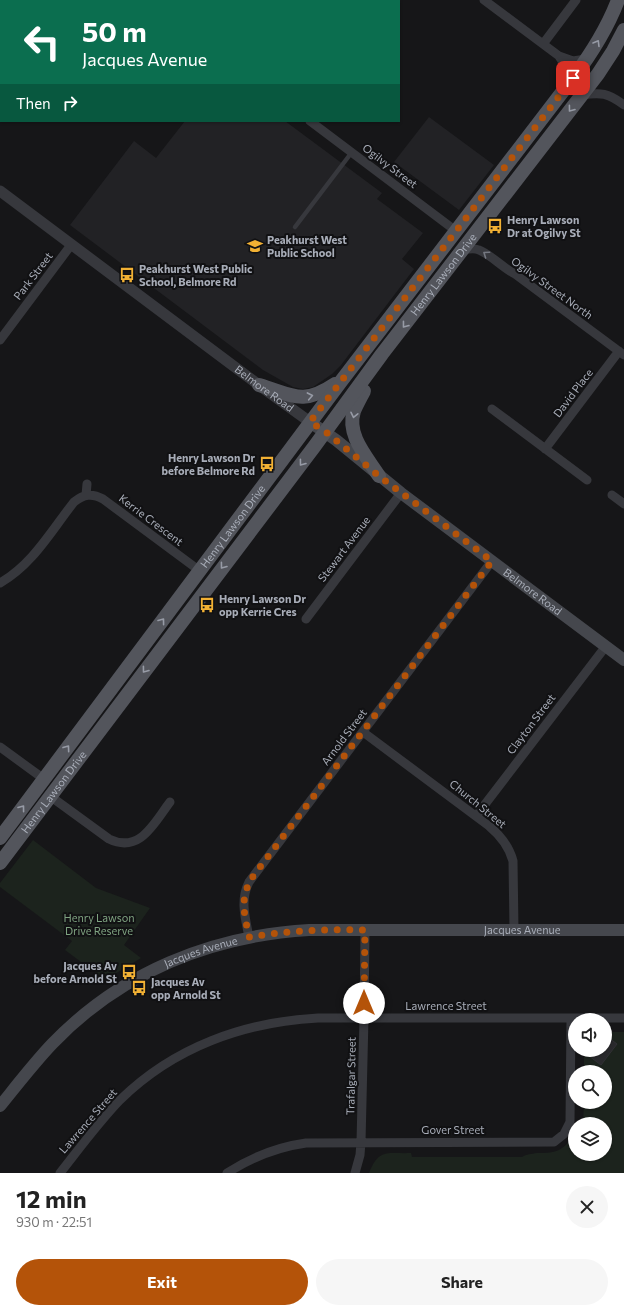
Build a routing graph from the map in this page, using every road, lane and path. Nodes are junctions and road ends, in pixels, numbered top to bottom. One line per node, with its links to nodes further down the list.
1 (484, 0): 5 (street)
2 (576, 0): 5 (street)
3 (618, 0): 7 (main road, Henry Lawson Drive, one-way to 3)
4 (624, 30): 9 (main road, Henry Lawson Drive)
5 (543, 44): 6 (street)
6 (559, 56): 7 (street); 8 (street)
7 (586, 60): 8 (main road, Henry Lawson Drive)
8 (573, 78): 15 (main road, Henry Lawson Drive)
9 (582, 95): 10 (street); 17 (main road, Henry Lawson Drive, one-way to 17)
10 (620, 102)
11 (311, 122): 12 (street, Ogilvy Street)
12 (352, 152): 14 (lane); 15 (street, Ogilvy Street)
13 (0, 191): 16 (street, Belmore Road)
14 (295, 227)
15 (456, 231): 21 (main road, Henry Lawson Drive)
16 (71, 245): 18 (street, Park Street); 22 (street, Belmore Road)
17 (463, 250): 19 (street, Ogilvy Street North, one-way to 17); 20 (main road, Henry Lawson Drive, one-way to 20)
18 (0, 340)
19 (622, 353): 26 (street, David Place)
20 (382, 354): 25 (main road, Henry Lawson Drive); 27 (main road, one-way to 27)
21 (342, 380): 22 (main road, one-way to 21); 24 (main road, Henry Lawson Drive)
22 (259, 385): 24 (street, Belmore Road)
23 (492, 409): 26 (street)
24 (310, 422): 25 (main road, Belmore Road); 35 (main road, Henry Lawson Drive)
25 (326, 432): 27 (main road, Belmore Road); 43 (main road, Henry Lawson Drive, one-way to 43)
26 (545, 448): 28 (street)
27 (379, 476): 30 (main road, Belmore Road)
28 (587, 480)
29 (87, 484): 31 (street)
30 (401, 493): 34 (main road, Belmore Road); 37 (street, Stewart Avenue)
31 (86, 495): 35 (street, Kerrie Crescent); 36 (street)
32 (612, 495): 33 (street)
33 (624, 504)
34 (492, 561): 38 (main road, Belmore Road); 40 (street, Arnold Street)
35 (200, 571): 42 (main road, Henry Lawson Drive, one-way to 35)
36 (0, 583)
37 (306, 619)
38 (606, 646): 39 (main road, Belmore Road); 45 (street, Clayton Street)
39 (624, 660)
40 (363, 732): 45 (street, Church Street); 51 (street, Arnold Street)
41 (0, 747): 42 (street)
42 (44, 779): 46 (main road, Henry Lawson Drive, one-way to 42)
43 (50, 796): 44 (street); 47 (main road, Henry Lawson Drive)
44 (170, 802)
45 (476, 816): 49 (street, Church Street)
46 (0, 838)
47 (0, 863)
48 (365, 930): 49 (main road, Jacques Avenue); 51 (main road, Jacques Avenue); 52 (street, Trafalgar Street)
49 (514, 930): 50 (main road, Jacques Avenue)
50 (624, 930)
51 (249, 937): 57 (main road, Jacques Avenue)
52 (364, 1018): 53 (street, Lawrence Street); 58 (street, Trafalgar Street); 59 (street, Lawrence Street)
53 (568, 1018)
54 (612, 1018): 55 (street, Lawrence Street)
55 (624, 1018)
56 (571, 1057): 58 (street, Gover Street)
57 (0, 1106)
58 (361, 1142): 60 (street, Gover Street); 61 (street, Trafalgar Street)
59 (60, 1173)
60 (227, 1173)
61 (355, 1173)

